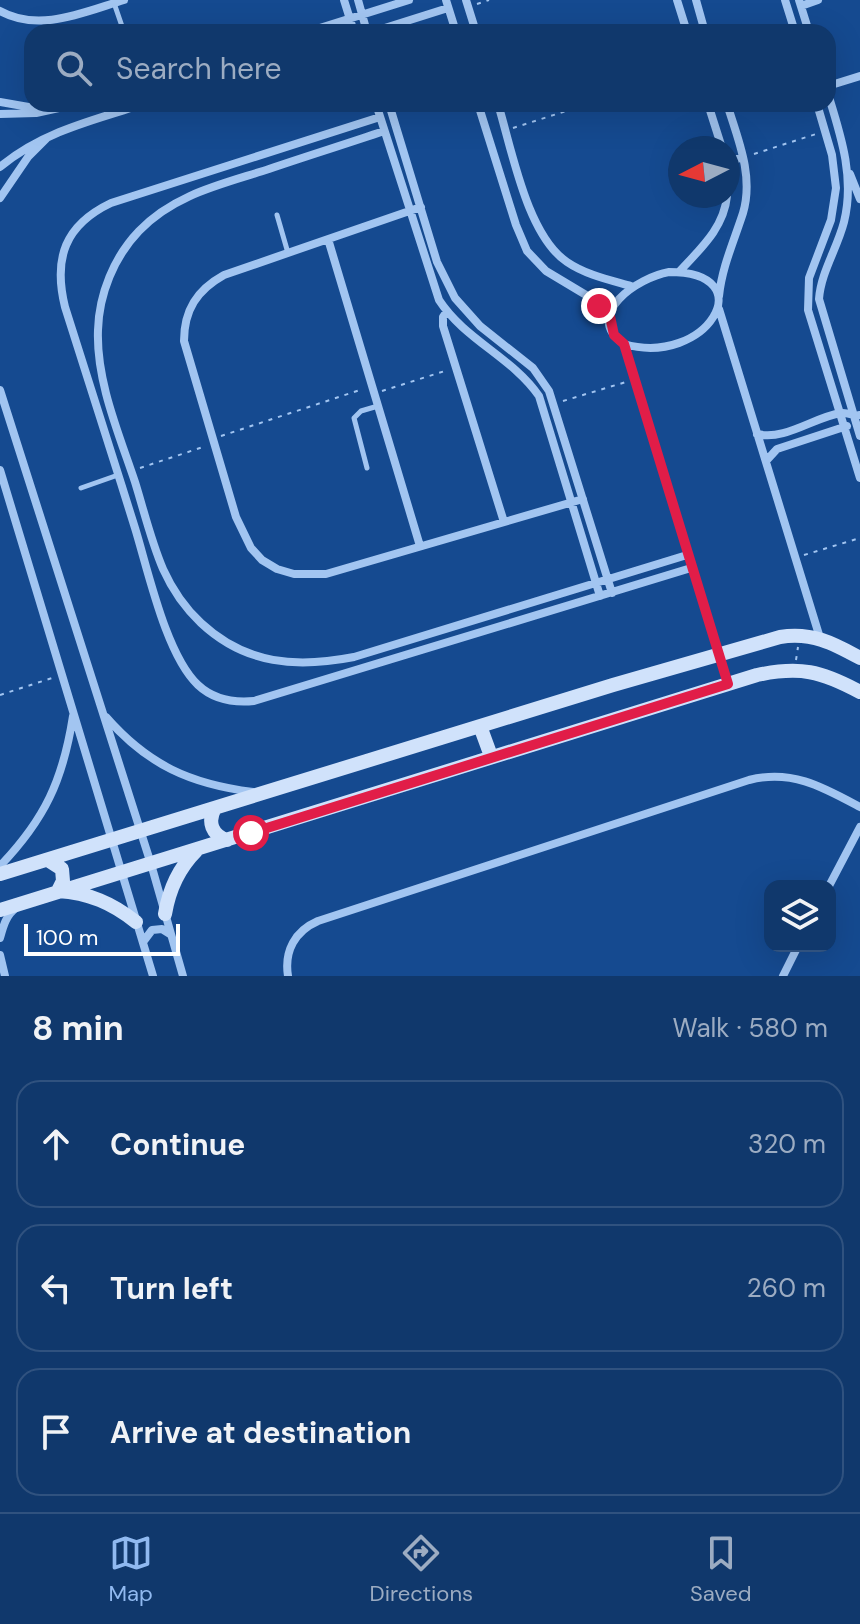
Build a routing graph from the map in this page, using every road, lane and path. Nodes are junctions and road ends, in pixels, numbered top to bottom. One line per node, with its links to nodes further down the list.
1 (344, 0): 15 (street)
2 (358, 0): 14 (street)
3 (409, 0): 14 (street)
4 (489, 0): 10 (path)
5 (677, 0): 23 (street)
6 (696, 0): 24 (street)
7 (785, 0): 25 (street)
8 (818, 0): 11 (street)
9 (119, 1): 13 (street); 16 (lane)
10 (467, 3): 22 (street)
11 (800, 3): 26 (street)
12 (447, 4): 20 (street); 21 (street)
13 (0, 11)
14 (362, 15): 15 (street); 19 (street)
15 (350, 19): 17 (street); 18 (street)
16 (123, 24)
17 (333, 24)
18 (352, 24)
19 (366, 24)
20 (392, 24)
21 (453, 24)
22 (474, 24)
23 (684, 24)
24 (703, 24)
25 (792, 24)
26 (807, 24)
27 (860, 76): 28 (street)
28 (836, 84)
29 (0, 102): 30 (street)
30 (24, 106)
31 (26, 112): 43 (street)
32 (120, 112): 49 (street)
33 (378, 112): 45 (street)
34 (391, 112): 59 (street)
35 (481, 112): 44 (street)
36 (490, 112): 44 (street)
37 (500, 112): 47 (street)
38 (564, 112): 47 (path)
39 (711, 112): 50 (street)
40 (729, 112): 51 (street)
41 (819, 112): 48 (street)
42 (833, 112): 53 (street)
43 (0, 114)
44 (482, 116): 70 (street)
45 (380, 117): 46 (street); 55 (street)
46 (384, 131): 56 (street); 61 (street)
47 (506, 131): 66 (street)
48 (825, 132): 51 (path); 78 (street)
49 (51, 135): 54 (street); 57 (street)
50 (718, 136)
51 (743, 157): 52 (street); 67 (street)
52 (740, 158)
53 (847, 166): 58 (street); 79 (street)
54 (0, 167)
55 (195, 176): 56 (street); 88 (street)
56 (199, 192): 87 (street)
57 (0, 198)
58 (860, 199)
59 (421, 207): 61 (street); 76 (street)
60 (724, 208): 65 (street)
61 (409, 211): 63 (street); 69 (street)
62 (277, 215): 64 (lane)
63 (328, 239): 64 (street); 75 (street)
64 (288, 253): 83 (street)
65 (679, 272): 66 (street); 67 (street)
66 (631, 286): 70 (street)
67 (719, 297): 68 (street)
68 (719, 309): 71 (street); 81 (street)
69 (447, 311): 72 (street); 92 (street)
70 (610, 316): 71 (street)
71 (624, 344): 73 (street)
72 (457, 368): 75 (path); 93 (street)
73 (634, 379): 76 (path); 96 (street)
74 (0, 390): 115 (street)
75 (373, 390): 77 (street); 83 (path)
76 (555, 404): 91 (street)
77 (378, 406): 85 (lane); 95 (street)
78 (840, 414): 79 (street); 80 (street); 81 (street)
79 (857, 416): 80 (street); 82 (street)
80 (844, 428): 84 (street); 89 (street)
81 (757, 434): 84 (street)
82 (860, 436)
83 (213, 441): 87 (path); 95 (street)
84 (766, 462): 97 (street)
85 (367, 468)
86 (0, 470): 110 (street)
87 (131, 471): 88 (street); 101 (street)
88 (118, 475): 90 (lane); 102 (street)
89 (860, 478)
90 (81, 488)
91 (583, 499): 92 (street); 99 (street)
92 (572, 502): 93 (street); 100 (street)
93 (504, 522): 95 (street)
94 (860, 538): 97 (path)
95 (420, 546)
96 (687, 555): 98 (street); 99 (street)
97 (795, 558): 106 (street)
98 (691, 568): 103 (street); 107 (street)
99 (608, 579): 100 (street); 103 (street)
100 (596, 583): 101 (street); 104 (street)
101 (172, 587): 102 (street)
102 (155, 593): 104 (street)
103 (612, 593): 104 (street)
104 (600, 596)
105 (799, 635): 106 (street); 107 (street); 109 (path)
106 (820, 638): 108 (street)
107 (718, 654): 111 (street); 116 (street)
108 (860, 658)
109 (795, 669): 111 (street); 112 (street)
110 (62, 674): 113 (path); 114 (street)
111 (728, 684): 117 (street)
112 (860, 692)
113 (0, 695)
114 (74, 711): 123 (street); 128 (street)
115 (104, 715): 118 (street); 122 (street)
116 (480, 726): 117 (street); 118 (street)
117 (491, 756): 124 (street)
118 (262, 793): 120 (street)
119 (860, 807): 145 (street)
120 (215, 808): 122 (street); 124 (street)
121 (860, 827): 131 (street)
122 (140, 831): 123 (street); 127 (street)
123 (112, 840): 126 (street); 129 (street)
124 (227, 840): 125 (street)
125 (196, 850): 127 (street); 135 (street)
126 (48, 860): 130 (street); 132 (street)
127 (151, 864): 129 (street); 135 (street)
128 (0, 866)
129 (123, 873): 132 (street); 136 (street)
130 (0, 874)
131 (832, 880)
132 (58, 891): 133 (street); 136 (street)
133 (22, 903): 134 (street); 138 (street)
134 (0, 910)
135 (165, 914): 137 (street)
136 (136, 922): 139 (street)
137 (171, 934): 139 (street); 144 (street)
138 (0, 938)
139 (143, 942): 143 (street)
140 (795, 952): 146 (street)
141 (0, 955): 142 (street)
142 (5, 976)
143 (153, 976)
144 (183, 976)
145 (288, 976)
146 (783, 976)

